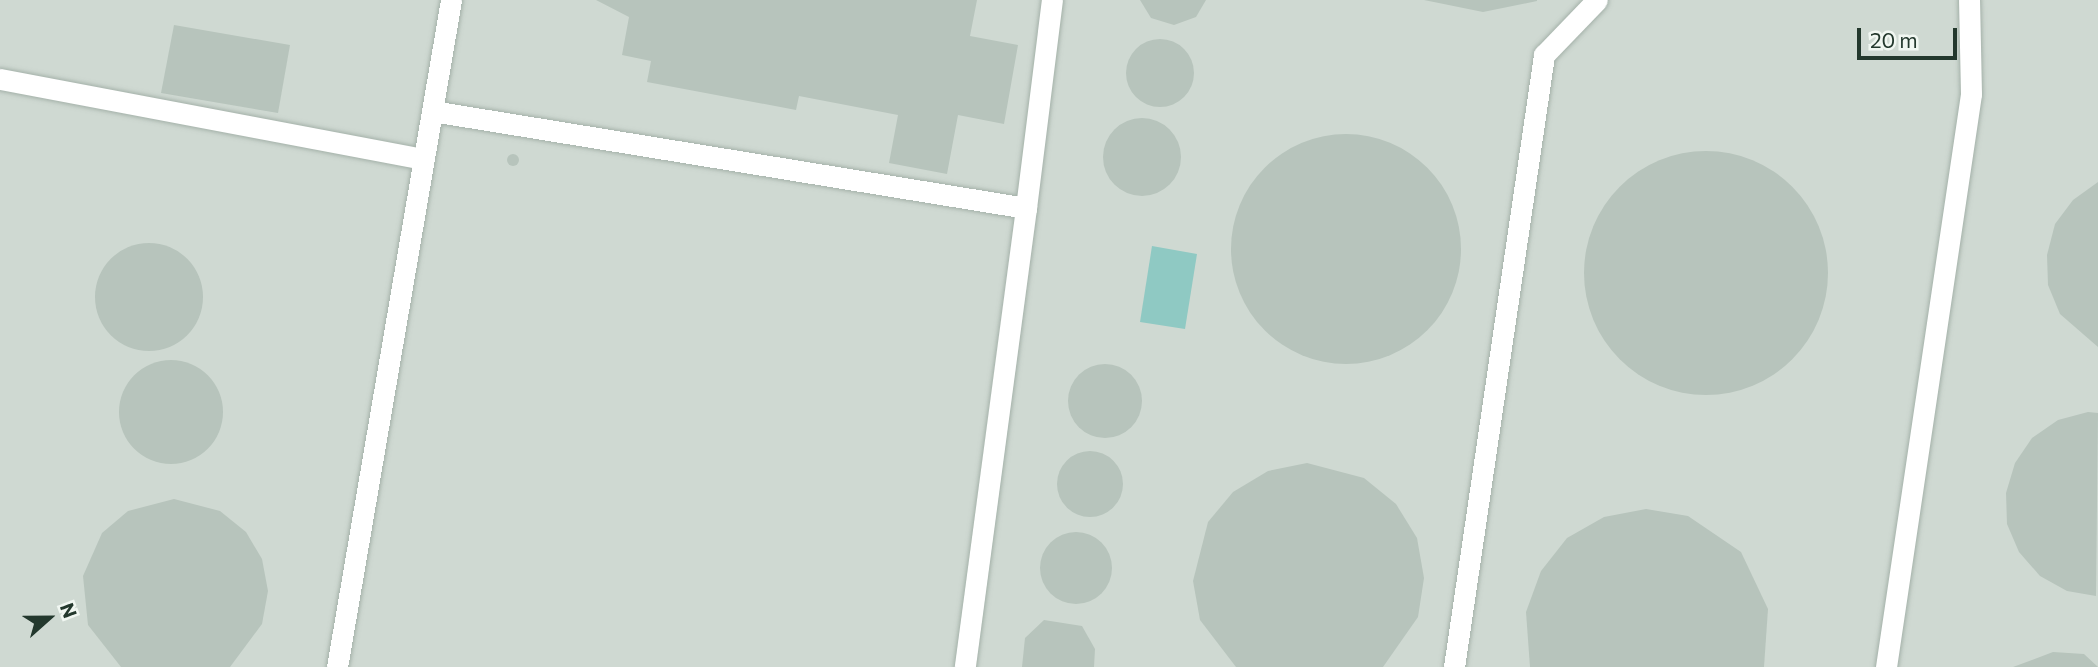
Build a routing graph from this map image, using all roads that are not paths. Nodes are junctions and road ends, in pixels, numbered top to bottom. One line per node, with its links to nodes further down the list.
1 (451, 0): 6 (lane)
2 (1052, 0): 8 (lane)
3 (1597, 0): 11 (lane)
4 (1969, 0): 12 (lane)
5 (0, 79): 7 (lane)
6 (432, 111): 7 (lane); 8 (lane)
7 (424, 159): 9 (lane)
8 (1026, 208): 10 (lane)
9 (337, 667)
10 (965, 667)
11 (1454, 667)
12 (1886, 667)

